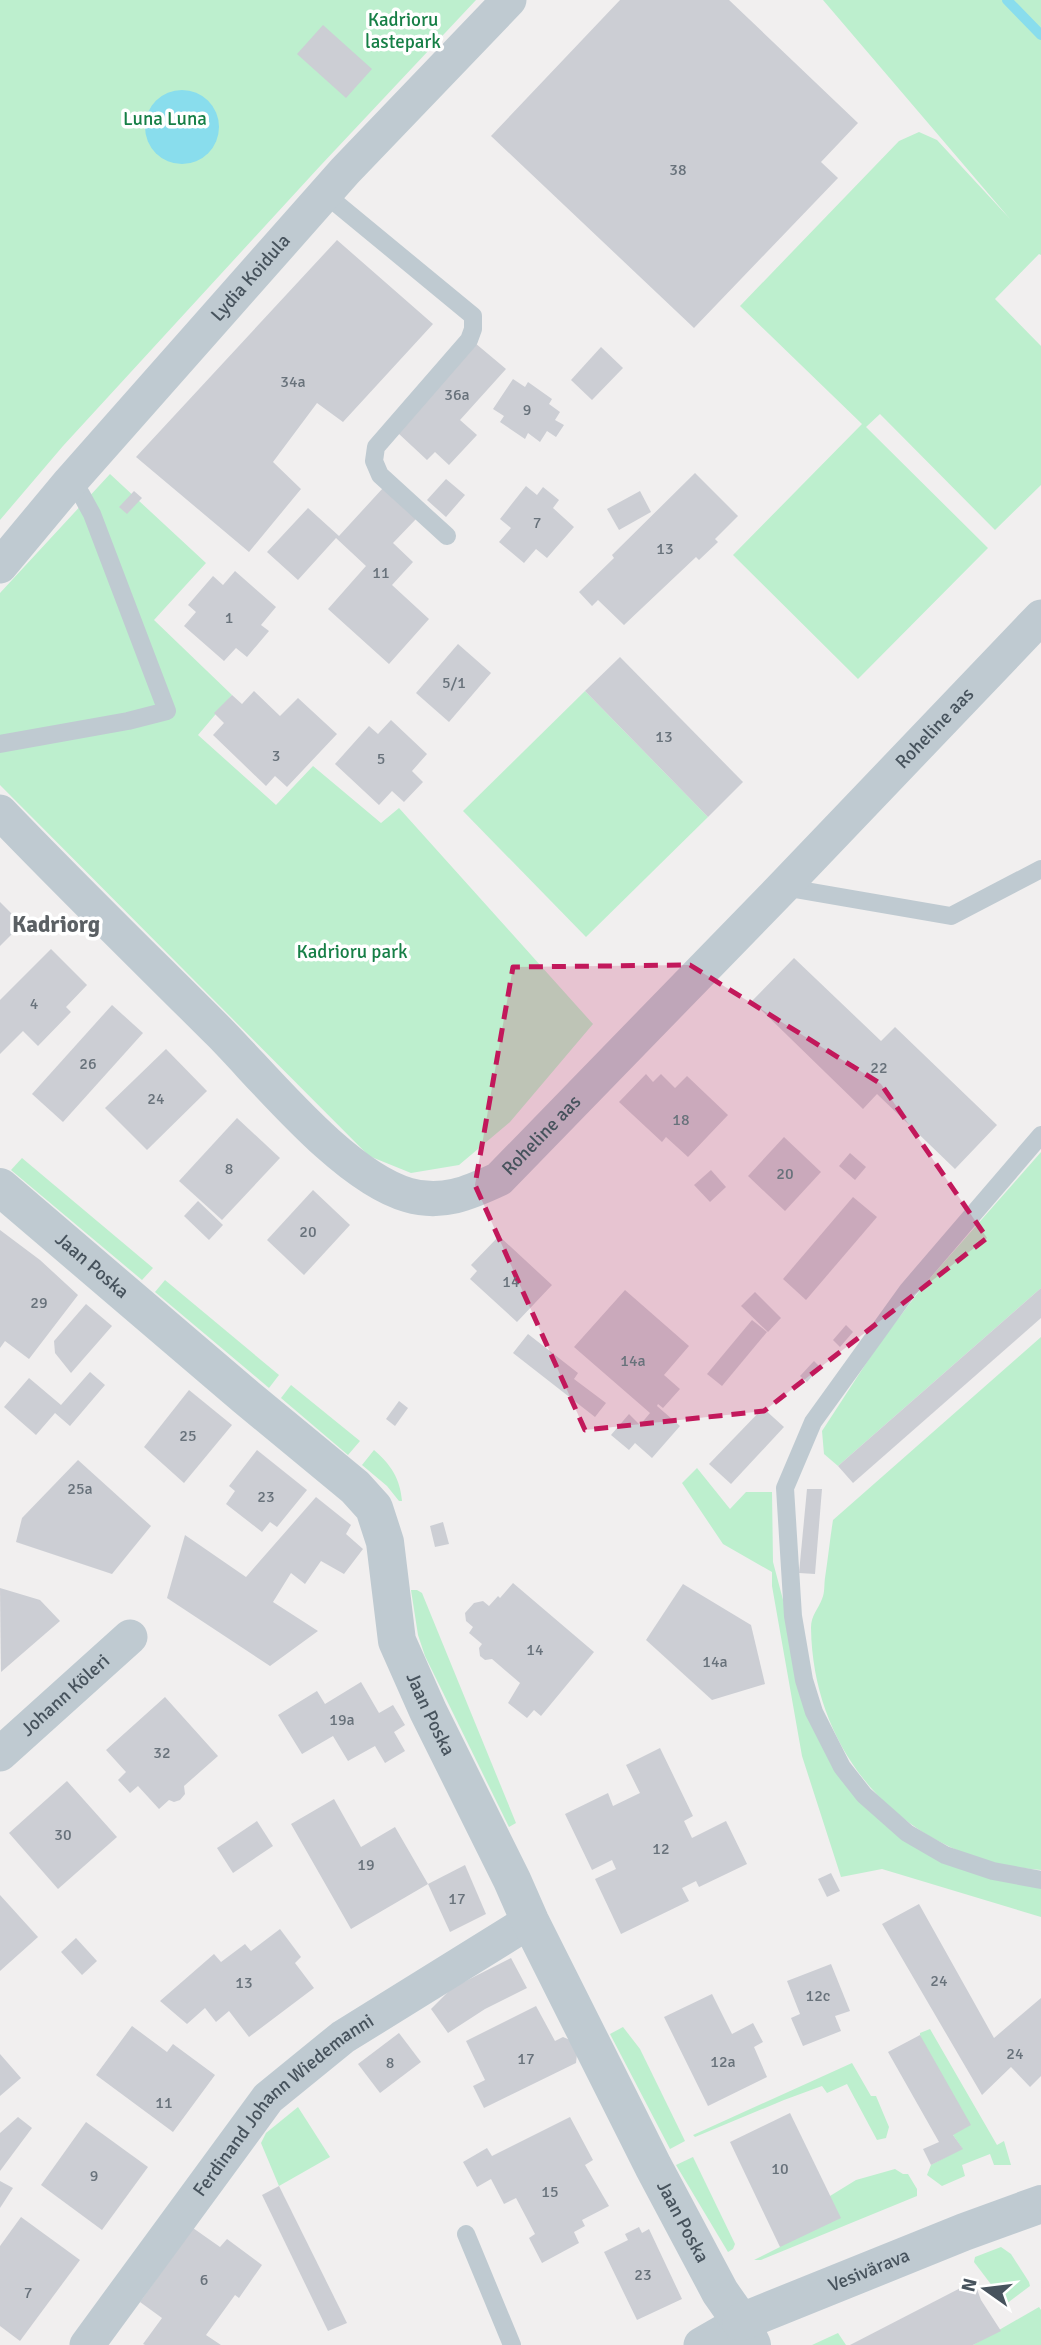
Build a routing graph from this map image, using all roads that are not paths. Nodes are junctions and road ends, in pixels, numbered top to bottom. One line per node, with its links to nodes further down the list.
1 (509, 0): 2 (street, Lydia Koidula)
2 (325, 194): 3 (street, Lydia Koidula); 4 (lane)
3 (70, 482): 5 (street, Lydia Koidula); 7 (lane)
4 (447, 536)
5 (0, 566)
6 (1041, 617): 10 (street, Roheline aas)
7 (0, 744)
8 (0, 812): 10 (street, Roheline aas)
9 (1041, 869): 10 (lane)
10 (783, 887)
11 (1041, 1135): 15 (lane)
12 (0, 1187): 16 (street, Jaan Poska)
13 (130, 1637): 14 (street, Johann Köleri)
14 (0, 1754)
15 (1041, 1880)
16 (530, 1921): 19 (street, Jaan Poska); 20 (street, Ferdinand Johann Wiedemanni)
17 (1041, 2204): 19 (street, Vesivärava)
18 (466, 2234): 21 (lane)
19 (747, 2334): 22 (street, Vesivärava)
20 (87, 2345)
21 (512, 2345)
22 (701, 2345)

